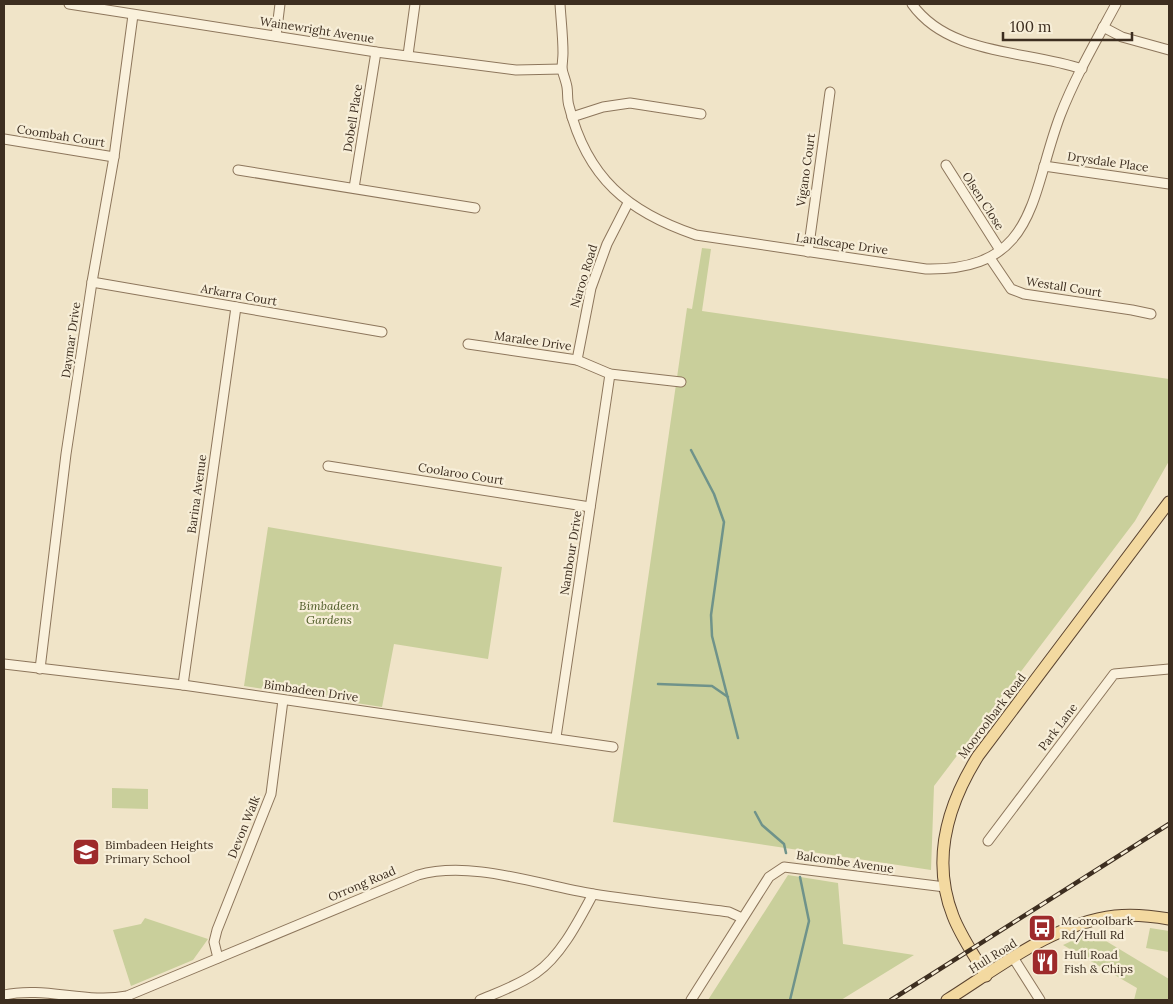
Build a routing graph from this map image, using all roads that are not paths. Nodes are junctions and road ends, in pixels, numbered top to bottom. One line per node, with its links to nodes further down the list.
1 (69, 4): 7 (street, Wainewright Avenue)
2 (280, 4): 10 (street)
3 (415, 4): 13 (street)
4 (560, 4): 14 (street, Landscape Drive)
5 (912, 4): 15 (street)
6 (1116, 4): 9 (street, Landscape Drive)
7 (107, 7): 8 (street, Wainewright Avenue)
8 (133, 15): 10 (street, Wainewright Avenue); 20 (street, Daymar Drive)
9 (1103, 27): 11 (street); 15 (street, Landscape Drive)
10 (276, 36): 12 (street, Wainewright Avenue)
11 (1169, 50)
12 (376, 52): 13 (street, Wainewright Avenue); 25 (street, Dobell Place)
13 (408, 56): 14 (street, Wainewright Avenue)
14 (562, 69): 18 (street, Landscape Drive)
15 (1082, 69): 22 (street, Landscape Drive)
16 (830, 92): 29 (street, Vigano Court)
17 (701, 114): 18 (street)
18 (572, 117): 26 (street, Landscape Drive)
19 (4, 139): 20 (street, Coombah Court)
20 (114, 157): 31 (street, Daymar Drive)
21 (946, 165): 28 (street, Olsen Close)
22 (1044, 166): 24 (street, Drysdale Place); 28 (street, Landscape Drive)
23 (238, 170): 25 (street)
24 (1169, 184)
25 (354, 188): 27 (street)
26 (628, 203): 29 (street, Landscape Drive); 36 (street, Naroo Road)
27 (474, 208)
28 (1000, 250): 30 (street, Landscape Drive)
29 (808, 252): 30 (street, Landscape Drive)
30 (990, 258): 33 (street, Westall Court)
31 (92, 282): 32 (street, Arkarra Court); 43 (street, Daymar Drive)
32 (236, 307): 34 (street, Arkarra Court); 45 (street, Barina Avenue)
33 (1151, 314)
34 (382, 332)
35 (468, 344): 36 (street, Maralee Drive)
36 (576, 360): 37 (street, Maralee Drive)
37 (610, 374): 38 (street, Maralee Drive); 41 (street, Nambour Drive)
38 (681, 382)
39 (328, 466): 41 (street, Coolaroo Court)
40 (1169, 502): 50 (main road, Mooroolbark Road)
41 (590, 507): 47 (street, Nambour Drive)
42 (4, 664): 43 (street, Bimbadeen Drive)
43 (40, 669): 45 (street, Bimbadeen Drive)
44 (1169, 669): 49 (street, Park Lane)
45 (183, 685): 46 (street, Bimbadeen Drive)
46 (283, 700): 47 (street, Bimbadeen Drive); 54 (street, Devon Walk)
47 (556, 737): 48 (street, Bimbadeen Drive)
48 (613, 747)
49 (988, 841)
50 (945, 888): 52 (street, Balcombe Avenue); 56 (main road, Mooroolbark Road)
51 (593, 894): 52 (street, Orrong Road); 54 (street, Orrong Road); 59 (street)
52 (742, 918): 60 (street, Balcombe Avenue)
53 (1169, 919): 55 (main road, Hull Road)
54 (218, 958): 58 (street, Orrong Road)
55 (1014, 959): 56 (main road, Hull Road); 62 (street)
56 (986, 976): 61 (main road, Hull Road)
57 (4, 996): 58 (street, Orrong Road)
58 (118, 999)
59 (480, 1000)
60 (691, 1000)
61 (948, 1000)
62 (1040, 1000)

